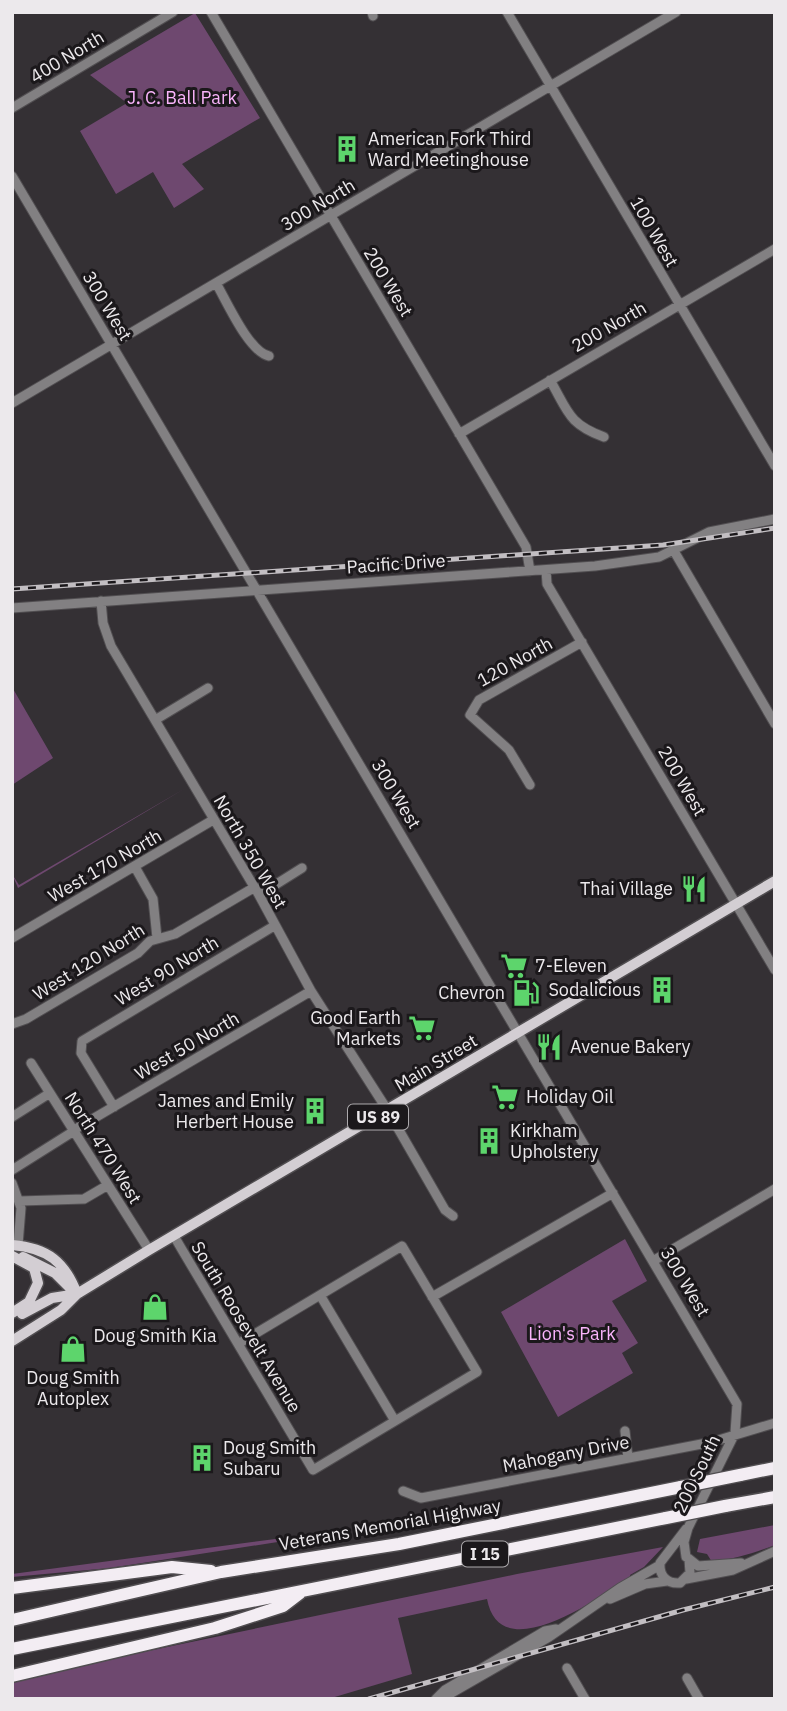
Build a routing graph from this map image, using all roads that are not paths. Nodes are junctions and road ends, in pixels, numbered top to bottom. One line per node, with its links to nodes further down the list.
1 (173, 12): 6 (street, 400 North)
2 (211, 12): 8 (street, 200 West)
3 (507, 12): 5 (street, 100 West)
4 (676, 12): 5 (street, 300 North)
5 (551, 86): 8 (street, 300 North); 11 (street, 100 West)
6 (12, 108)
7 (12, 176): 12 (street, 300 West)
8 (330, 215): 10 (street, 300 North); 16 (street, 200 West)
9 (775, 249): 11 (street, 200 North)
10 (216, 283): 12 (street, 300 North); 13 (street)
11 (679, 304): 14 (street, 200 North); 18 (street, 100 West)
12 (111, 344): 15 (street, 300 North); 23 (street, 300 West)
13 (270, 356)
14 (550, 380): 16 (street, 200 North); 17 (street)
15 (12, 403)
16 (459, 434): 22 (street, 200 West)
17 (604, 437)
18 (775, 466)
19 (775, 519): 20 (street, Pacific Drive)
20 (674, 551): 21 (street, Pacific Drive); 29 (street)
21 (546, 570): 22 (street, Pacific Drive); 26 (street, 200 West)
22 (530, 571): 23 (street, Pacific Drive)
23 (256, 590): 24 (street, Pacific Drive); 43 (street, 300 West)
24 (101, 601): 25 (street, Pacific Drive); 28 (street, North 350 West)
25 (12, 608)
26 (582, 642): 30 (street, 120 North); 36 (street, 200 West)
27 (208, 688): 28 (street)
28 (155, 720): 31 (street, North 350 West)
29 (775, 724)
30 (530, 785)
31 (213, 820): 32 (street, West 170 North); 35 (street, North 350 West)
32 (135, 867): 38 (street, West 170 North); 39 (street)
33 (302, 868): 35 (street, West 120 North)
34 (775, 881): 36 (main road, Main Street / US 89)
35 (257, 891): 37 (street, North 350 West); 39 (street, West 120 North)
36 (736, 904): 40 (street, 200 West); 43 (main road, Main Street / US 89)
37 (274, 926): 41 (street, North 350 West); 46 (street, West 90 North)
38 (12, 938)
39 (157, 938): 42 (street, West 120 North)
40 (775, 970)
41 (311, 991): 46 (street, West 50 North); 47 (street, North 350 West)
42 (12, 1024)
43 (519, 1033): 47 (main road, Main Street / US 89); 54 (street, 300 West)
44 (31, 1063): 45 (street, North 470 West)
45 (50, 1093): 48 (street); 49 (street, North 470 West)
46 (114, 1107): 49 (street, West 50 North)
47 (388, 1111): 56 (street, North 350 West); 57 (main road, Main Street / US 89)
48 (12, 1117)
49 (76, 1129): 50 (street, West 50 North); 52 (street, North 470 West)
50 (12, 1170)
51 (12, 1183): 55 (street)
52 (108, 1185): 55 (street); 59 (street, North 470 West)
53 (775, 1189): 61 (street)
54 (613, 1193): 61 (street, 300 West); 64 (street)
55 (20, 1201): 58 (street)
56 (453, 1216)
57 (174, 1236): 59 (main road, Main Street / US 89); 68 (street, South Roosevelt Avenue)
58 (15, 1245): 62 (main road)
59 (149, 1250): 62 (main road, Main Street / US 89)
60 (12, 1256): 62 (main road); 65 (main road)
61 (653, 1261): 72 (street, 300 West)
62 (77, 1294): 66 (main road, Main Street); 67 (main road, Main Street)
63 (320, 1295): 64 (street); 68 (street); 69 (street)
64 (432, 1297): 69 (street)
65 (12, 1313)
66 (12, 1319)
67 (12, 1342)
68 (238, 1344): 69 (street, South Roosevelt Avenue)
69 (395, 1421)
70 (775, 1423): 72 (street, 200 South)
71 (625, 1431): 73 (street)
72 (735, 1433): 73 (street, Mahogany Drive); 77 (street, 200 South)
73 (628, 1458): 75 (street, Mahogany Drive)
74 (775, 1468): 83 (highway, Veterans Memorial Highway / I 15, bridge)
75 (402, 1491)
76 (775, 1497): 87 (highway, I 15, bridge)
77 (688, 1528): 79 (street, 200 South); 80 (street, 200 South)
78 (775, 1551): 81 (street)
79 (670, 1553): 80 (street); 82 (street)
80 (687, 1558): 81 (street); 84 (street)
81 (743, 1563): 84 (street)
82 (660, 1565): 85 (street); 88 (street)
83 (222, 1572): 86 (highway); 89 (highway, Veterans Memorial Highway / I 15)
84 (686, 1579): 85 (street)
85 (667, 1581): 88 (street)
86 (12, 1588)
87 (304, 1590): 90 (highway, I 15); 92 (highway)
88 (605, 1600): 94 (street)
89 (12, 1620)
90 (12, 1649)
91 (567, 1668): 95 (street)
92 (12, 1676)
93 (687, 1678): 96 (street)
94 (439, 1699)
95 (585, 1699)
96 (699, 1699)

